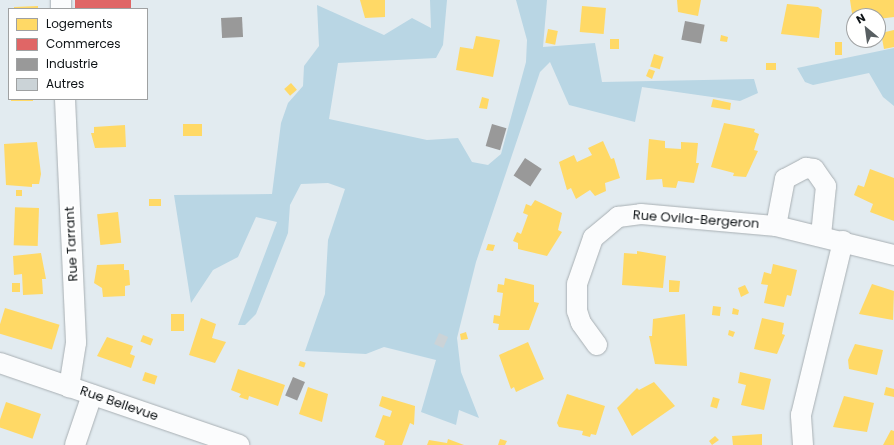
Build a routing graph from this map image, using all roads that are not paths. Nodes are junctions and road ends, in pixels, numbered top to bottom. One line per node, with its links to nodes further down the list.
1 (65, 100): 8 (street, Rue Tarrant)
2 (776, 226): 3 (street, Rue Ovila-Bergeron); 3 (street); 6 (street, Rue Ovila-Bergeron)
3 (821, 235): 4 (street, Rue Ovila-Bergeron)
4 (843, 241): 5 (street, Rue Ovila-Bergeron); 12 (street)
5 (894, 255)
6 (596, 344)
7 (0, 363): 8 (street, Rue Bellevue)
8 (69, 387): 9 (street, Rue Bellevue)
9 (92, 395): 10 (street); 11 (street, Rue Bellevue)
10 (75, 445)
11 (239, 445)
12 (804, 445)

